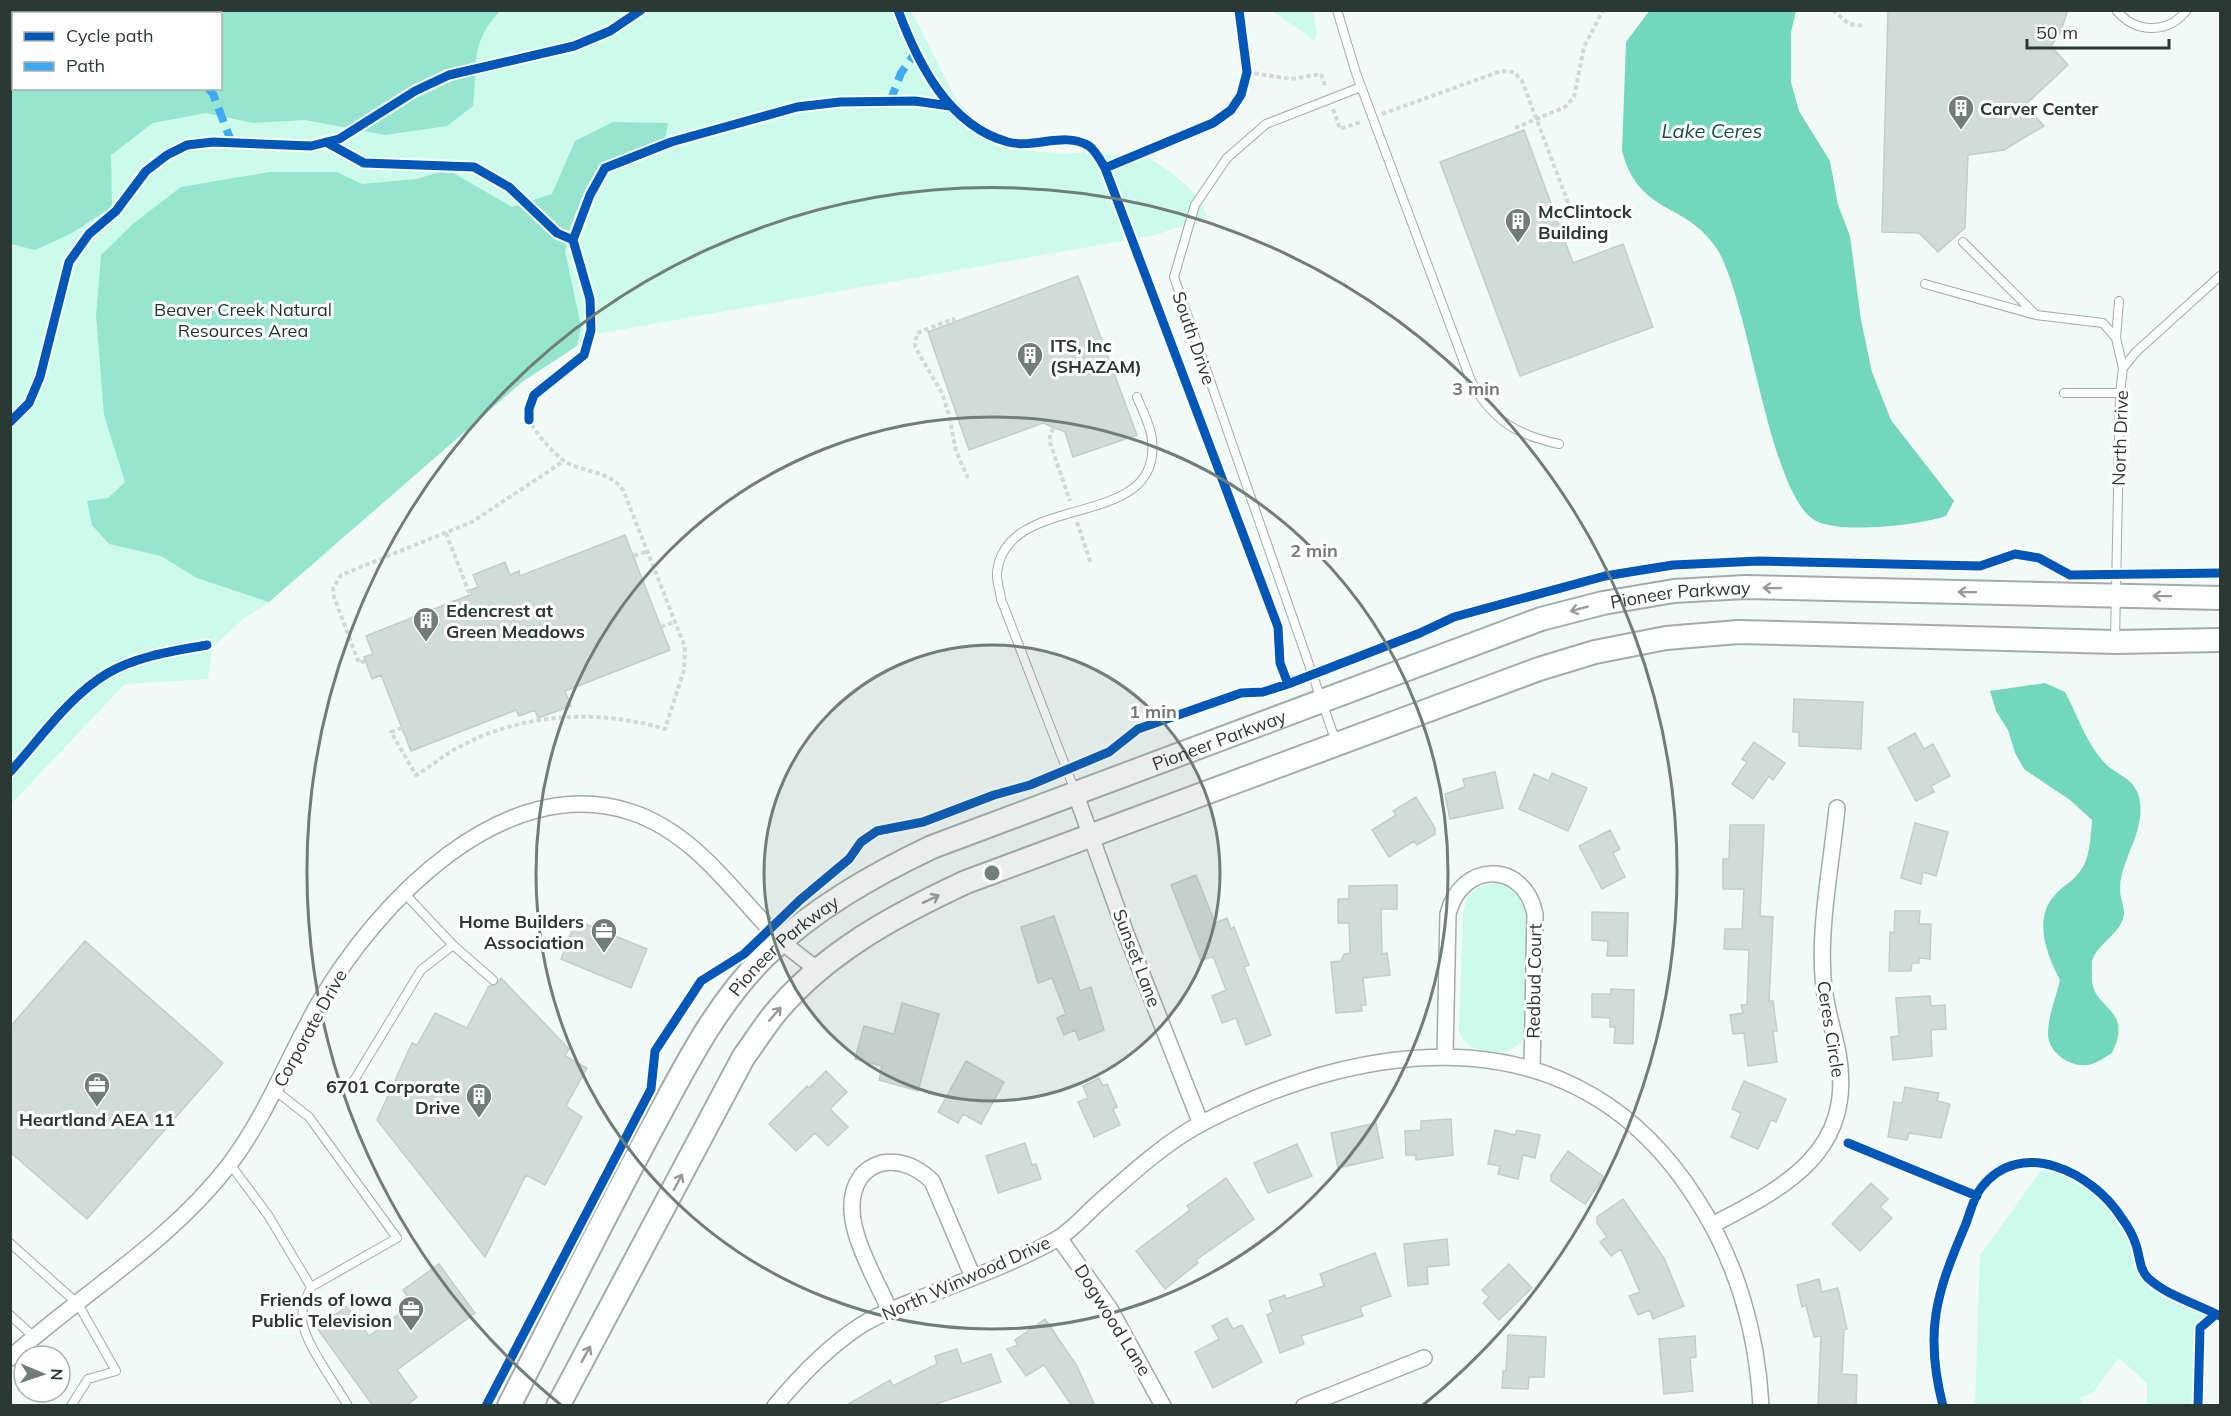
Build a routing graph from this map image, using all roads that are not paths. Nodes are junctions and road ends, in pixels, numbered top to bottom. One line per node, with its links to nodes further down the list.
1 (1337, 10): 4 (lane)
2 (2116, 10): 3 (lane)
3 (2187, 10)
4 (1361, 87): 15 (lane); 20 (lane, South Drive)
5 (1963, 242): 9 (lane)
6 (2220, 276): 11 (lane, North Drive)
7 (1925, 284): 9 (lane)
8 (2119, 301): 10 (lane)
9 (2037, 315): 10 (lane)
10 (2116, 338): 11 (lane)
11 (2123, 368): 13 (lane, North Drive)
12 (2064, 393): 13 (lane)
13 (2120, 393): 16 (lane, North Drive)
14 (1137, 397): 22 (lane)
15 (1559, 444)
16 (2116, 596): 17 (street, Pioneer Parkway, one-way to 16); 19 (lane, North Drive); 20 (street, Pioneer Parkway, one-way to 20)
17 (2220, 597)
18 (2220, 640): 19 (street)
19 (2115, 642): 21 (street)
20 (1322, 700): 21 (lane, South Drive); 22 (street, Pioneer Parkway)
21 (1337, 744): 24 (street)
22 (1075, 792): 24 (street, Sunset Lane); 26 (street, Pioneer Parkway)
23 (1837, 808): 36 (street, Ceres Circle)
24 (1092, 834): 28 (street, one-way to 24); 34 (street, Sunset Lane)
25 (405, 894): 26 (street, Corporate Drive); 27 (lane); 33 (street, Corporate Drive)
26 (782, 941): 28 (street, Corporate Drive); 49 (street, Pioneer Parkway)
27 (453, 945): 29 (lane); 32 (lane)
28 (819, 970): 50 (street, one-way to 28)
29 (493, 980)
30 (1445, 1056): 31 (street, North Winwood Drive); 31 (street, Redbud Court); 34 (street, North Winwood Drive)
31 (1532, 1069): 36 (street, North Winwood Drive)
32 (353, 1082)
33 (276, 1091): 35 (street, Corporate Drive); 40 (lane)
34 (1202, 1124): 37 (street, North Winwood Drive)
35 (230, 1164): 40 (lane); 41 (street, Corporate Drive)
36 (1712, 1225): 54 (street, North Winwood Drive)
37 (1059, 1238): 39 (street, North Winwood Drive); 52 (street, Dogwood Lane)
38 (10, 1243): 41 (lane)
39 (973, 1277): 42 (street, North Winwood Drive); 42 (street)
40 (311, 1287): 48 (lane)
41 (78, 1304): 44 (street, Corporate Drive); 47 (lane)
42 (890, 1311): 51 (street, North Winwood Drive)
43 (10, 1315): 44 (lane)
44 (34, 1337): 45 (street, Corporate Drive)
45 (10, 1358)
46 (1424, 1358): 53 (street)
47 (72, 1406)
48 (348, 1406)
49 (509, 1406)
50 (558, 1406)
51 (775, 1406)
52 (1163, 1406)
53 (1304, 1406)
54 (1761, 1406)

